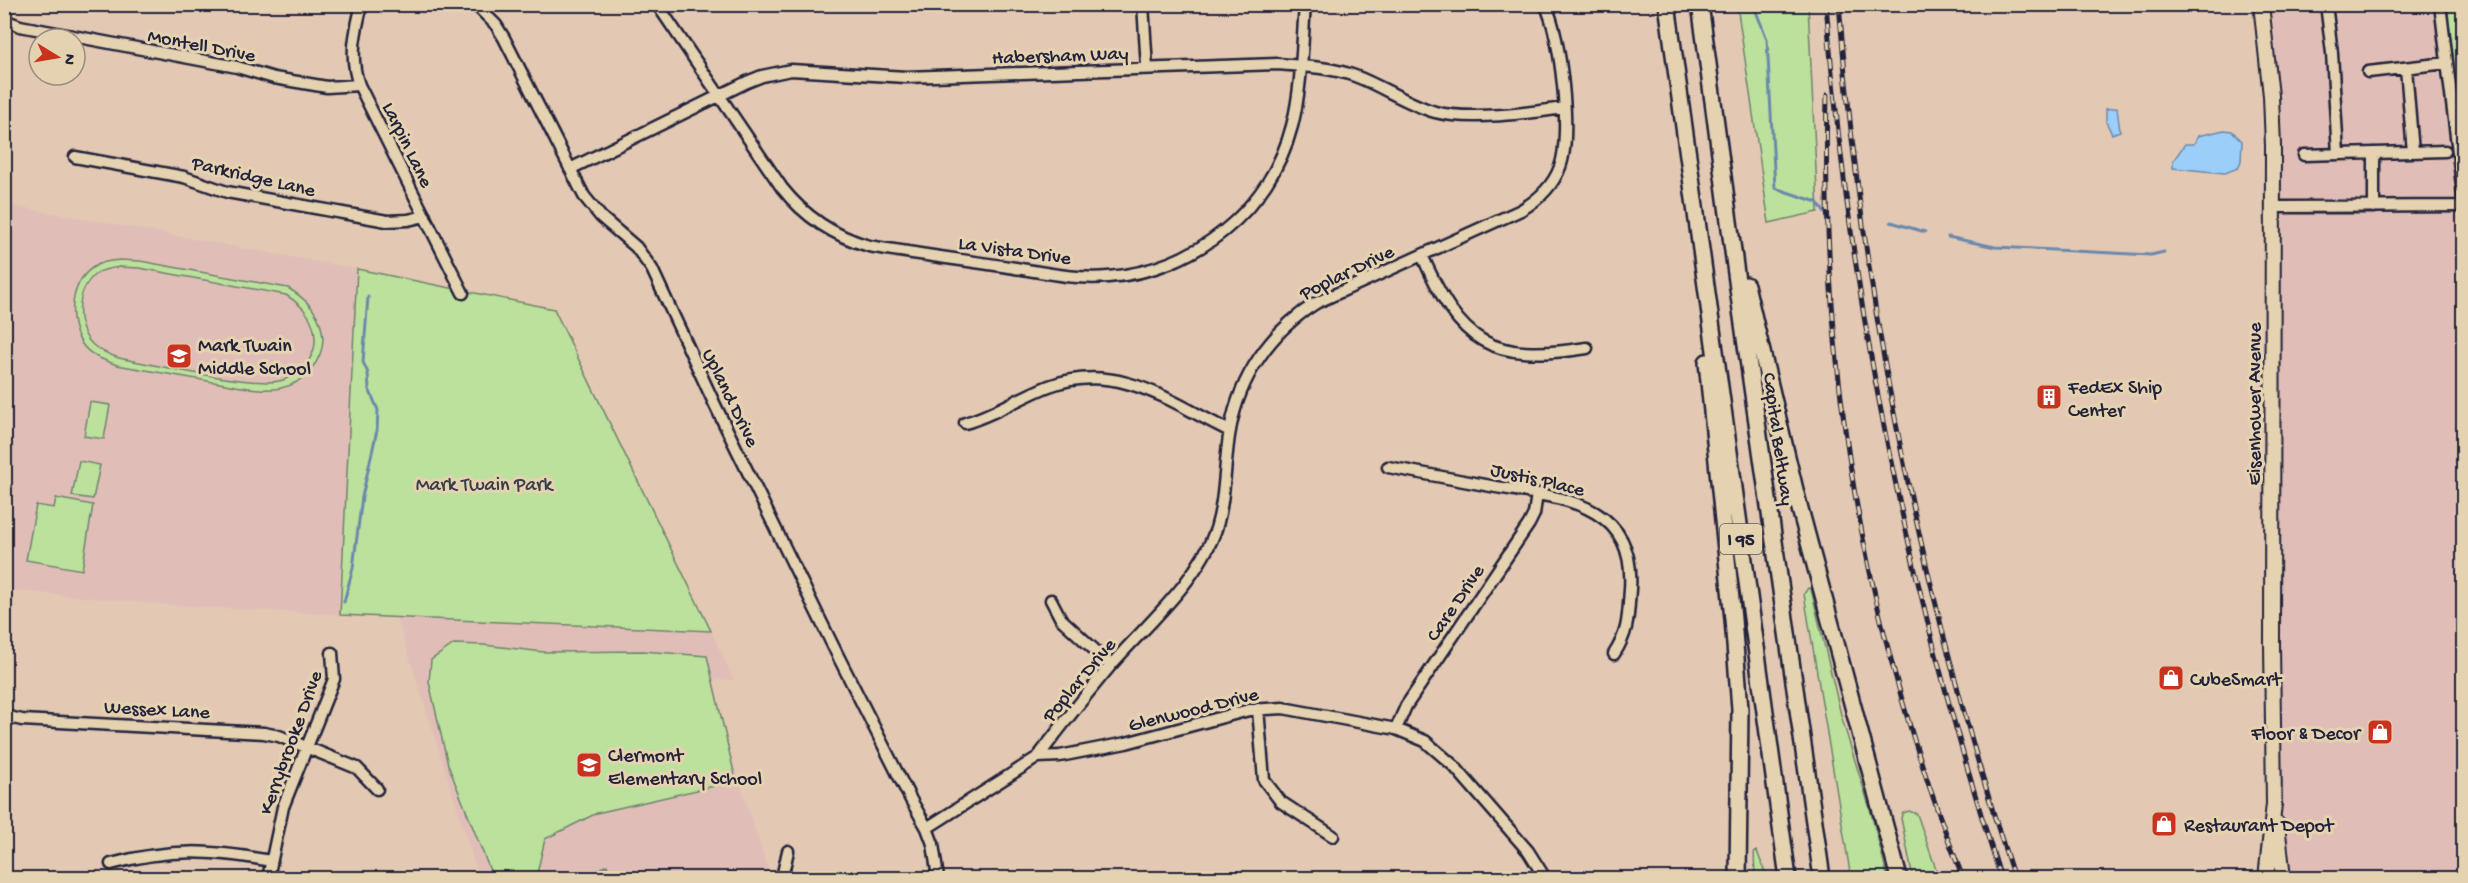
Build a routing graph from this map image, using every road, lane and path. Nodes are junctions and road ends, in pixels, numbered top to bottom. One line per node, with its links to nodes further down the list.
1 (362, 4): 19 (street, Larpin Lane)
2 (475, 4): 28 (street, Upland Drive)
3 (657, 4): 20 (street, La Vista Drive)
4 (1143, 4): 15 (street)
5 (1305, 4): 14 (street, La Vista Drive)
6 (1545, 4): 21 (street, Poplar Drive)
7 (1666, 4): 29 (highway, I 95)
8 (1700, 4): 18 (highway, Capital Beltway / I 95)
9 (2260, 4): 31 (main road, Eisenhower Avenue)
10 (2326, 4): 25 (street)
11 (2440, 4): 13 (street)
12 (4, 20): 19 (street, Montell Drive)
13 (2447, 63): 16 (street); 30 (street)
14 (1301, 66): 15 (street, Habersham Way); 20 (street, La Vista Drive); 21 (street, Habersham Way)
15 (1147, 68): 20 (street, Habersham Way)
16 (2406, 68): 17 (street); 23 (street)
17 (2368, 72)
18 (1711, 84): 63 (highway, Capital Beltway / I 95); 64 (highway)
19 (359, 85): 33 (street, Larpin Lane)
20 (719, 95): 28 (street, Habersham Way)
21 (1564, 108): 34 (street, Poplar Drive)
22 (2445, 151): 23 (street)
23 (2413, 152): 24 (street)
24 (2374, 153): 25 (street); 32 (street)
25 (2338, 154): 26 (street)
26 (2304, 156)
27 (75, 158): 33 (street, Parkridge Lane)
28 (570, 169): 52 (street, Upland Drive)
29 (1694, 201): 61 (highway); 62 (highway, I 95)
30 (2463, 204): 32 (street)
31 (2273, 207): 32 (street); 51 (main road, Eisenhower Avenue)
32 (2374, 207)
33 (425, 216): 35 (street, Larpin Lane)
34 (1422, 255): 36 (street); 38 (street, Poplar Drive)
35 (463, 293)
36 (1587, 348)
37 (965, 423): 38 (street)
38 (1230, 431): 44 (street, Poplar Drive)
39 (1388, 467): 40 (street, Justis Place)
40 (1537, 494): 43 (street, Justis Place); 47 (street, Care Drive)
41 (1051, 600): 44 (street)
42 (332, 653): 48 (street, Kerrybrooke Drive)
43 (1614, 654)
44 (1111, 665): 49 (street, Poplar Drive)
45 (1258, 709): 47 (street, Glenwood Drive); 49 (street, Glenwood Drive); 53 (street)
46 (4, 716): 48 (street, Wessex Lane)
47 (1396, 729): 60 (street, Glenwood Drive)
48 (306, 747): 50 (street, Wessex Lane); 55 (street, Kerrybrooke Drive)
49 (1038, 757): 52 (street, Glenwood Drive)
50 (377, 789)
51 (2274, 804): 65 (main road, Eisenhower Avenue); 66 (main road, Eisenhower Avenue)
52 (927, 828): 59 (street)
53 (1333, 836)
54 (788, 851): 58 (street)
55 (271, 861): 56 (street); 57 (street, Kerrybrooke Drive)
56 (111, 864)
57 (268, 879)
58 (784, 879)
59 (938, 879)
60 (1545, 879)
61 (1738, 879)
62 (1788, 879)
63 (1822, 879)
64 (1899, 879)
65 (2266, 879)
66 (2283, 879)

